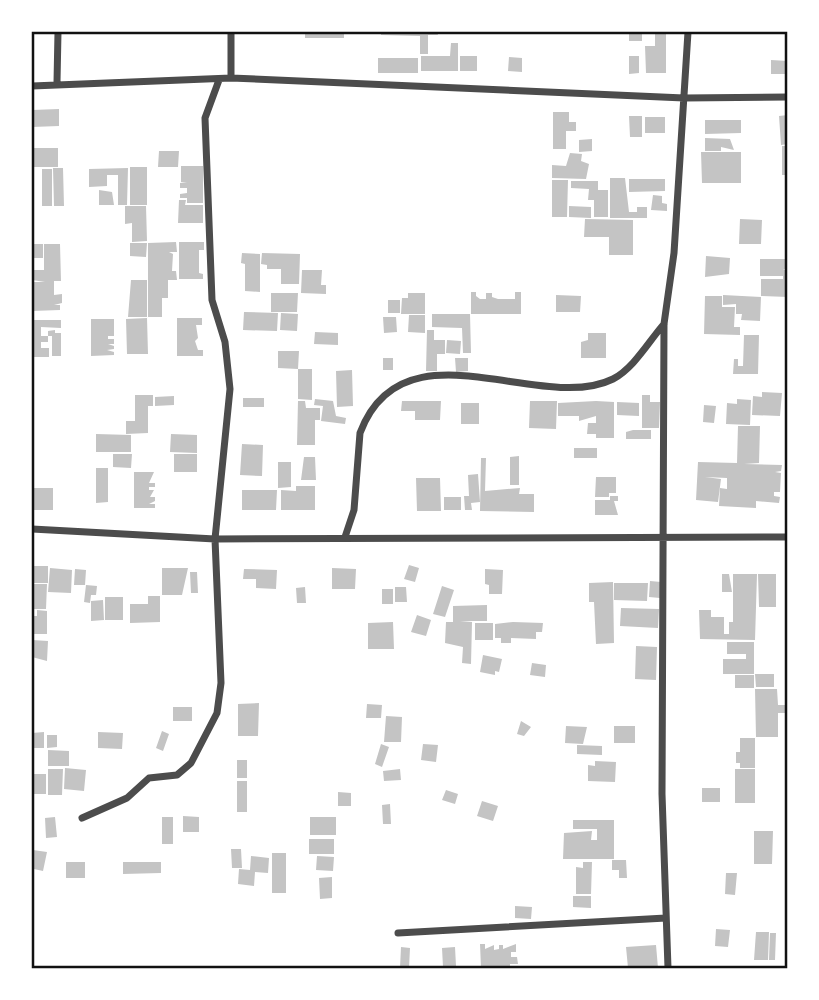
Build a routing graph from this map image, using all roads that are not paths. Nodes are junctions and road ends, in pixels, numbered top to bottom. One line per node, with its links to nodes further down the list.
1 (58, 32): 6 (street)
2 (231, 32): 4 (street)
3 (688, 32): 9 (street)
4 (231, 78): 5 (street); 9 (street)
5 (219, 80): 6 (street); 15 (street)
6 (57, 82): 7 (street)
7 (32, 86)
8 (788, 97): 9 (street)
9 (684, 98): 10 (street)
10 (664, 324): 12 (street); 13 (street)
11 (32, 529): 15 (street)
12 (663, 535): 13 (street); 14 (street); 17 (street)
13 (345, 537): 15 (street)
14 (788, 537)
15 (215, 539): 16 (street)
16 (82, 818)
17 (666, 918): 18 (street); 19 (street)
18 (398, 933)
19 (668, 968)

